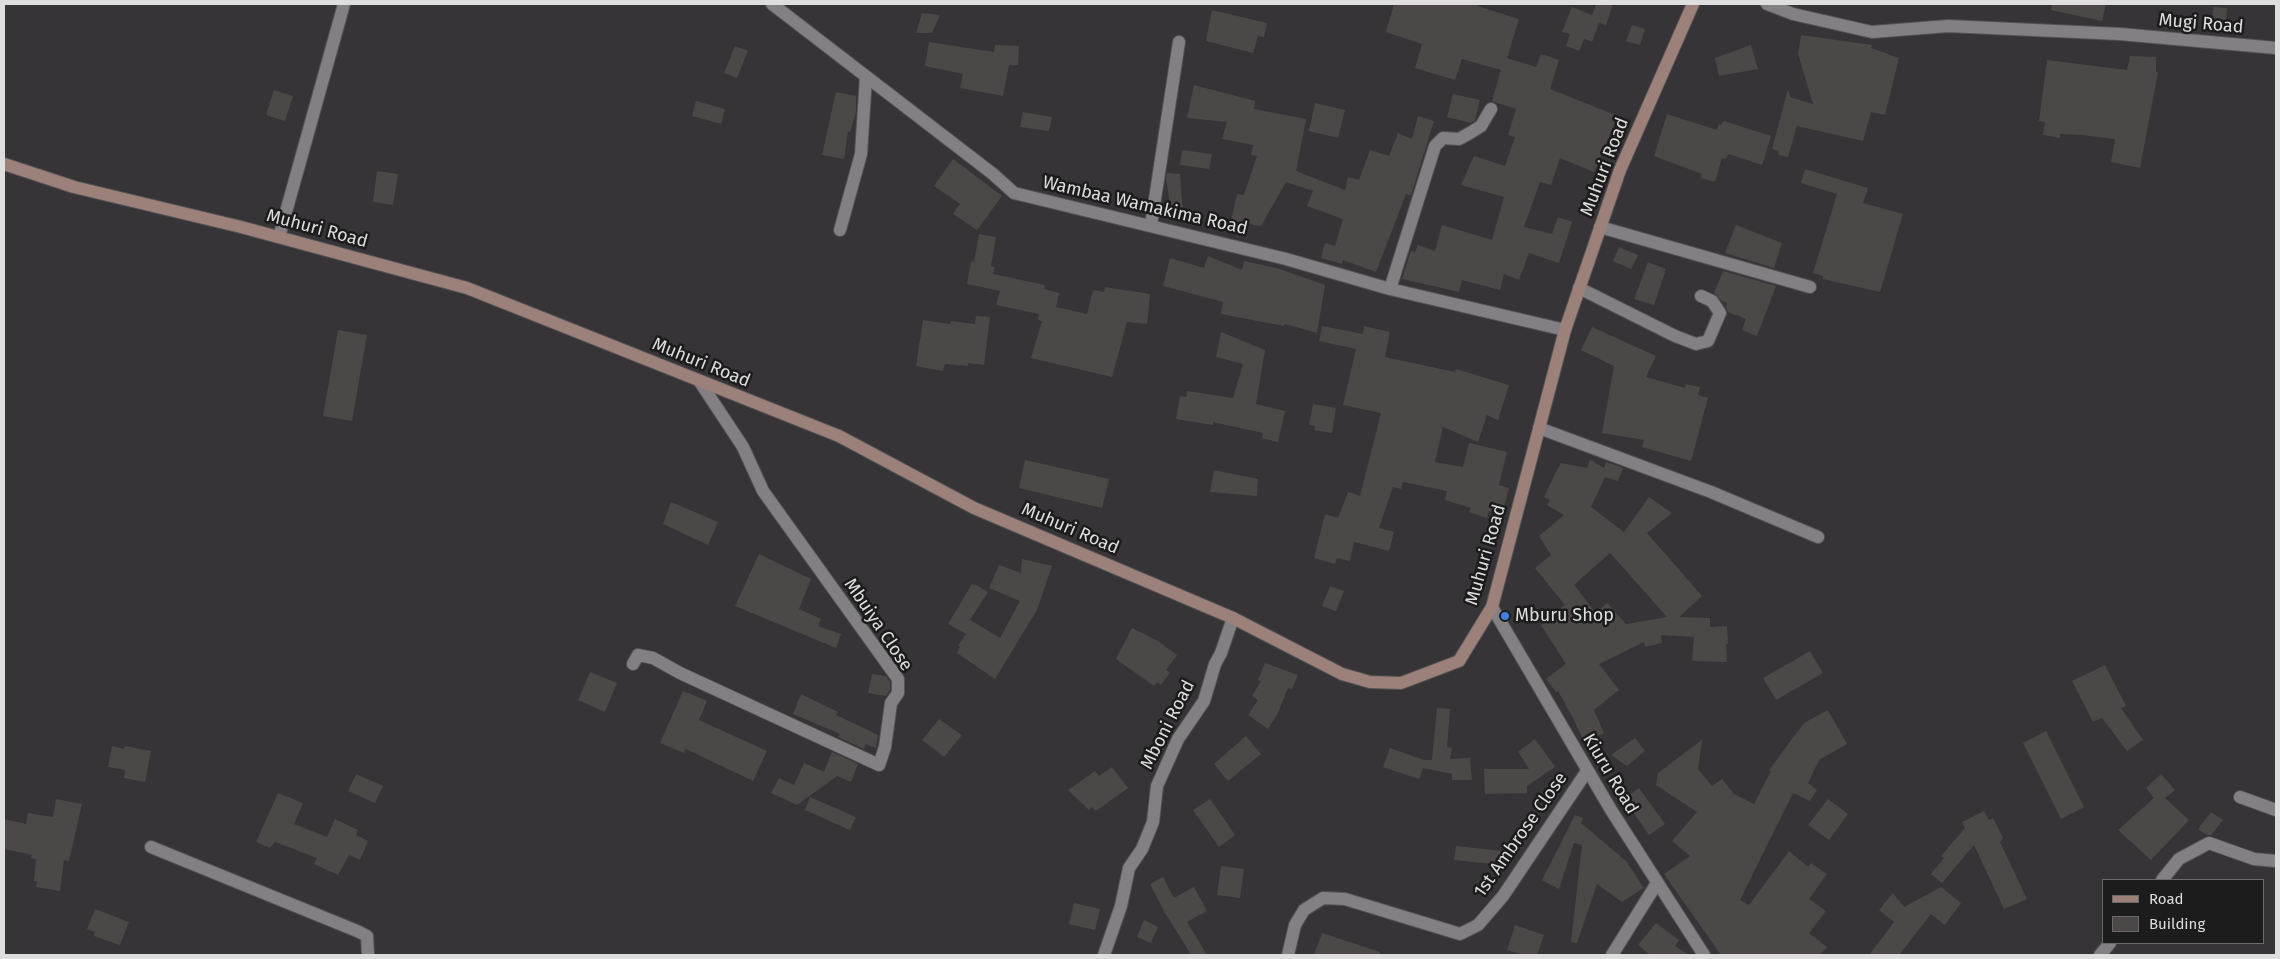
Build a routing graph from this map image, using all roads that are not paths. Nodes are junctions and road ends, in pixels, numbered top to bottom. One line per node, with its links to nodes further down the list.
1 (344, 4): 13 (street)
2 (772, 4): 7 (street, Wambaa Wamakima Road)
3 (1693, 4): 11 (main road, Muhuri Road)
4 (1766, 4): 6 (street, Mugi Road)
5 (1179, 42): 10 (street)
6 (2276, 48)
7 (866, 76): 10 (street, Wambaa Wamakima Road); 12 (street)
8 (1491, 109): 16 (street)
9 (4, 164): 13 (main road, Muhuri Road)
10 (1152, 225): 16 (street, Wambaa Wamakima Road)
11 (1600, 227): 14 (street); 15 (main road, Muhuri Road)
12 (840, 230)
13 (279, 237): 19 (main road, Muhuri Road)
14 (1810, 287)
15 (1579, 288): 17 (street); 18 (main road, Muhuri Road)
16 (1390, 289): 18 (street, Wambaa Wamakima Road)
17 (1701, 296)
18 (1565, 330): 20 (main road, Muhuri Road)
19 (700, 382): 23 (main road, Muhuri Road); 24 (street, Mbuiya Close)
20 (1539, 428): 21 (street); 22 (main road, Muhuri Road)
21 (1818, 537)
22 (1492, 607): 23 (main road, Muhuri Road); 25 (street, Kiuru Road)
23 (1233, 618): 34 (street, Mboni Road)
24 (633, 664)
25 (1588, 771): 31 (street, Kiuru Road); 35 (street, 1st Ambrose Close)
26 (2240, 797): 27 (street)
27 (2276, 810)
28 (151, 847): 33 (street)
29 (2276, 861): 30 (street)
30 (2163, 879)
31 (1657, 883): 36 (street); 37 (street, Kiuru Road)
32 (2109, 944): 38 (street)
33 (368, 955)
34 (1104, 955)
35 (1288, 955)
36 (1612, 955)
37 (1704, 955)
38 (2100, 955)

